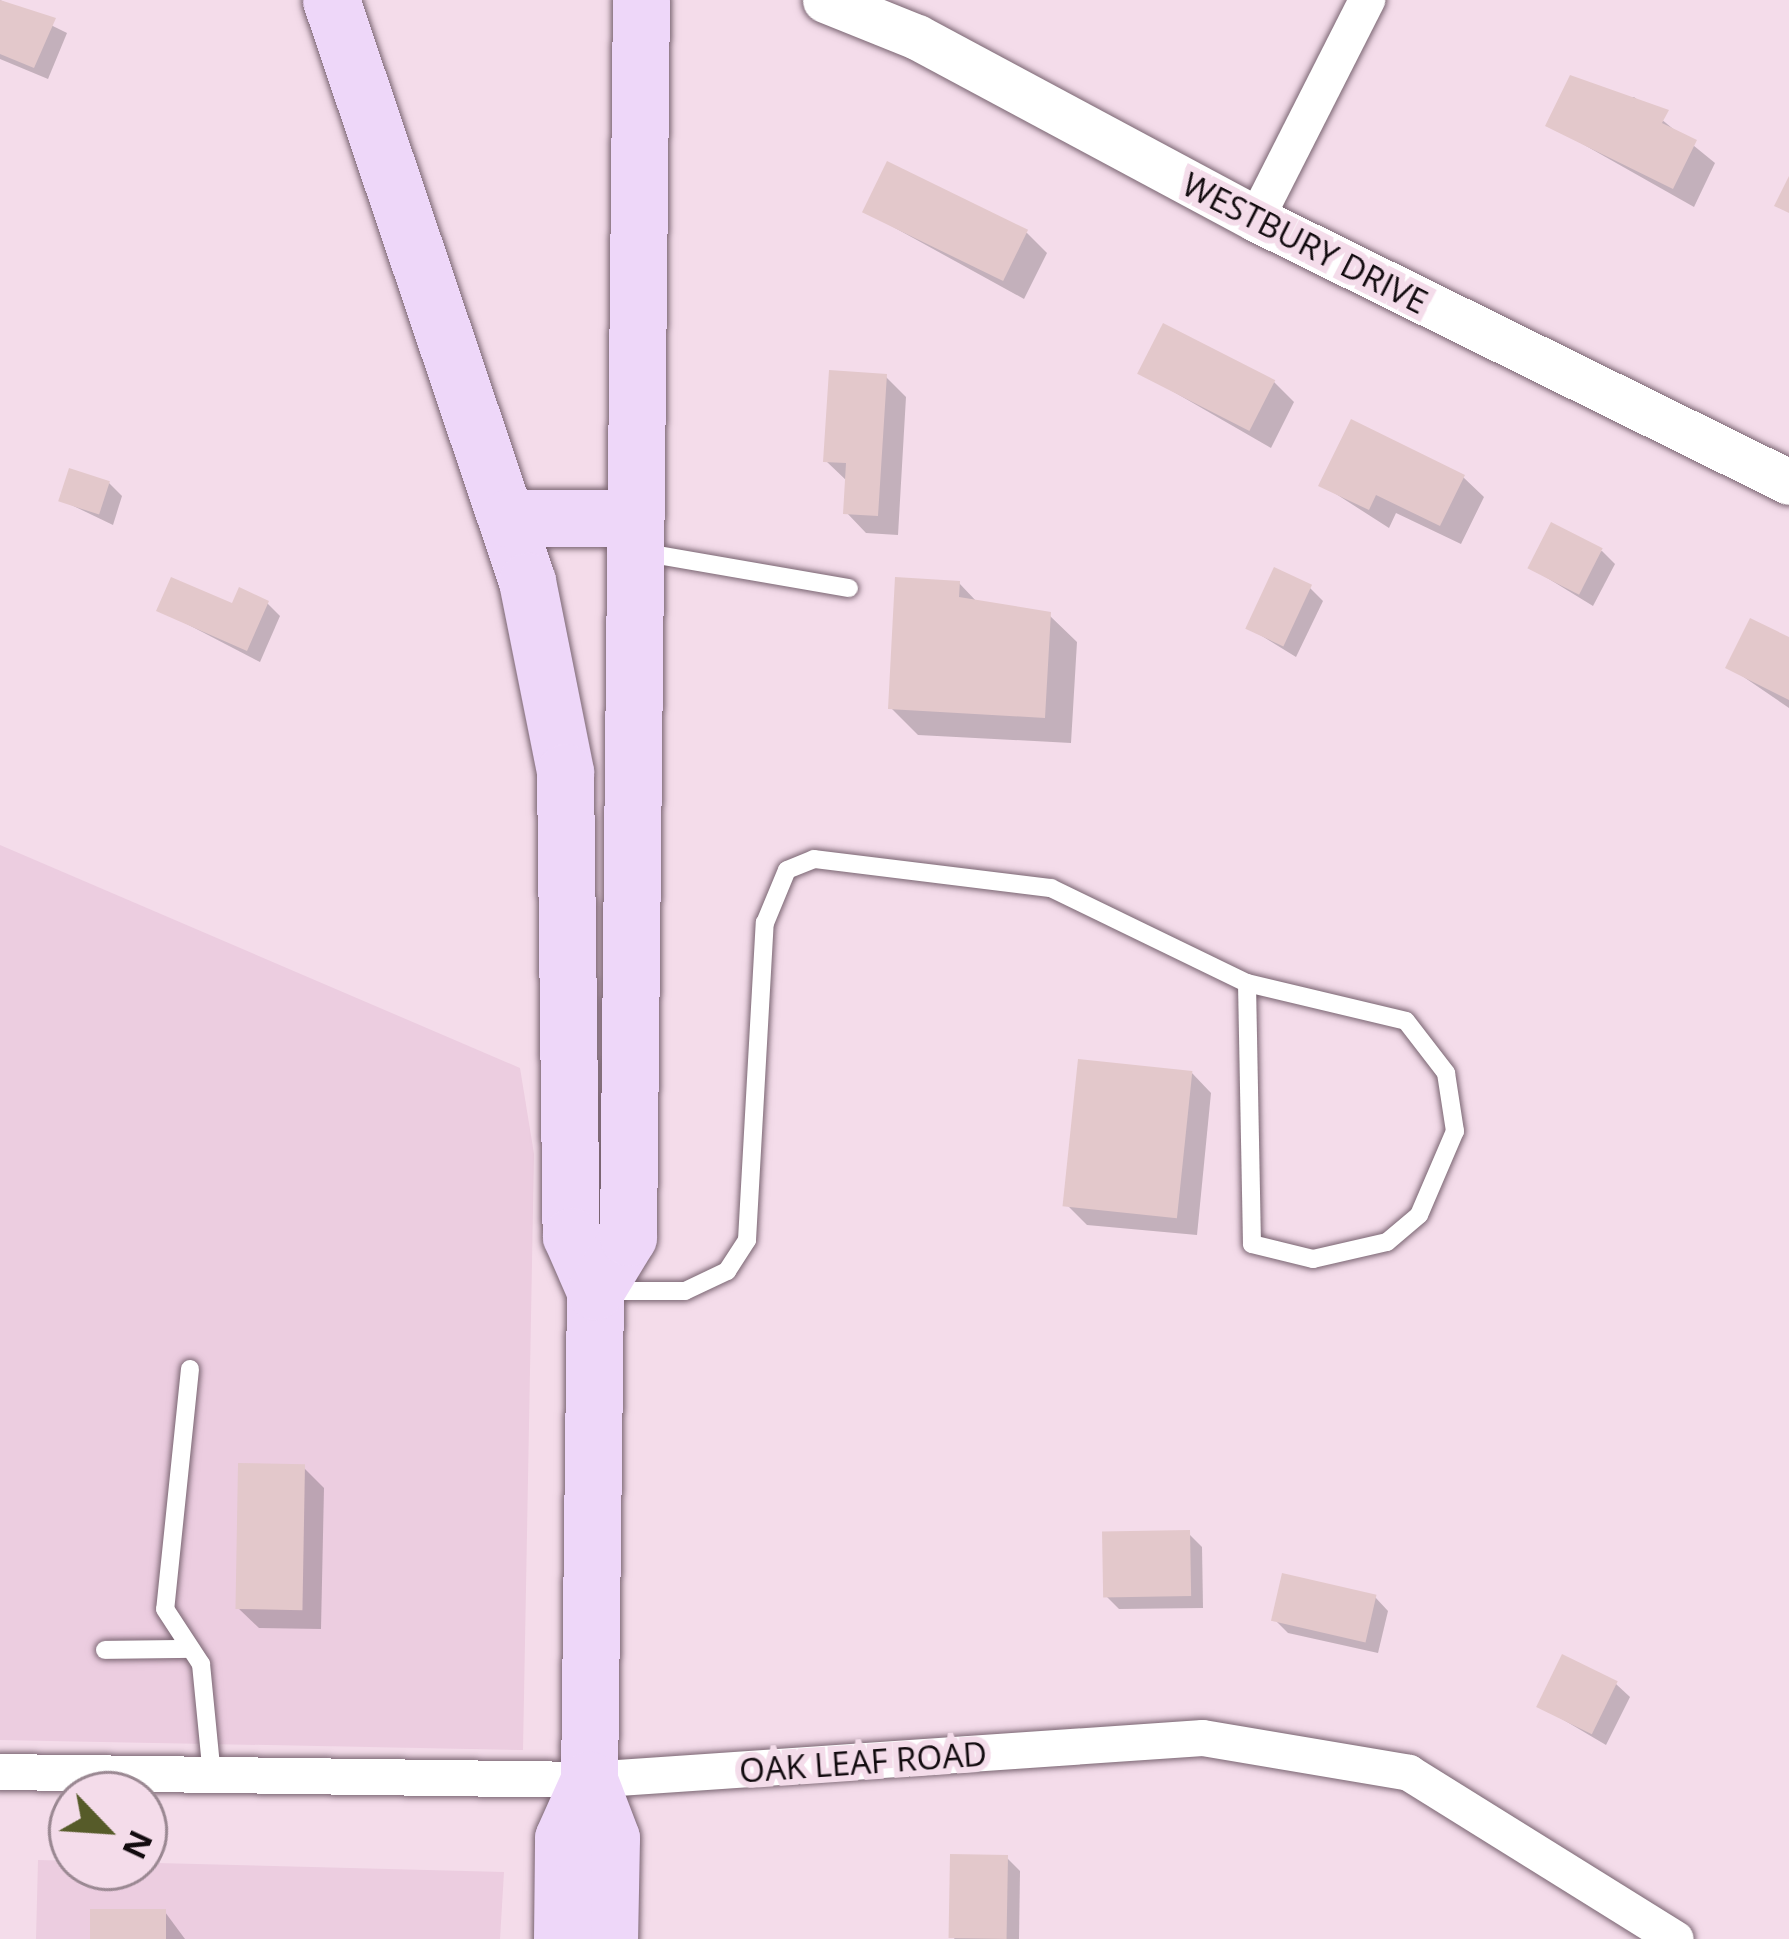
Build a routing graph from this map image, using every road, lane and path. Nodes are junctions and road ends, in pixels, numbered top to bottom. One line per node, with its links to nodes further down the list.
1 (331, 0): 7 (main road)
2 (640, 0): 8 (main road)
3 (825, 0): 5 (street, WESTBURY DRIVE)
4 (1367, 0): 5 (street)
5 (1256, 219): 6 (street, WESTBURY DRIVE)
6 (1789, 482)
7 (507, 518): 8 (main road); 11 (main road)
8 (635, 535): 9 (lane); 11 (main road)
9 (849, 588)
10 (1247, 983): 10 (lane); 11 (lane)
11 (595, 1291): 17 (main road)
12 (190, 1369): 13 (lane)
13 (189, 1649): 14 (lane); 16 (lane)
14 (105, 1650)
15 (0, 1772): 16 (street, OAK LEAF ROAD)
16 (212, 1777): 17 (street, OAK LEAF ROAD)
17 (589, 1780): 18 (main road); 19 (main road); 20 (street, OAK LEAF ROAD)
18 (562, 1939)
19 (609, 1939)
20 (1676, 1939)

